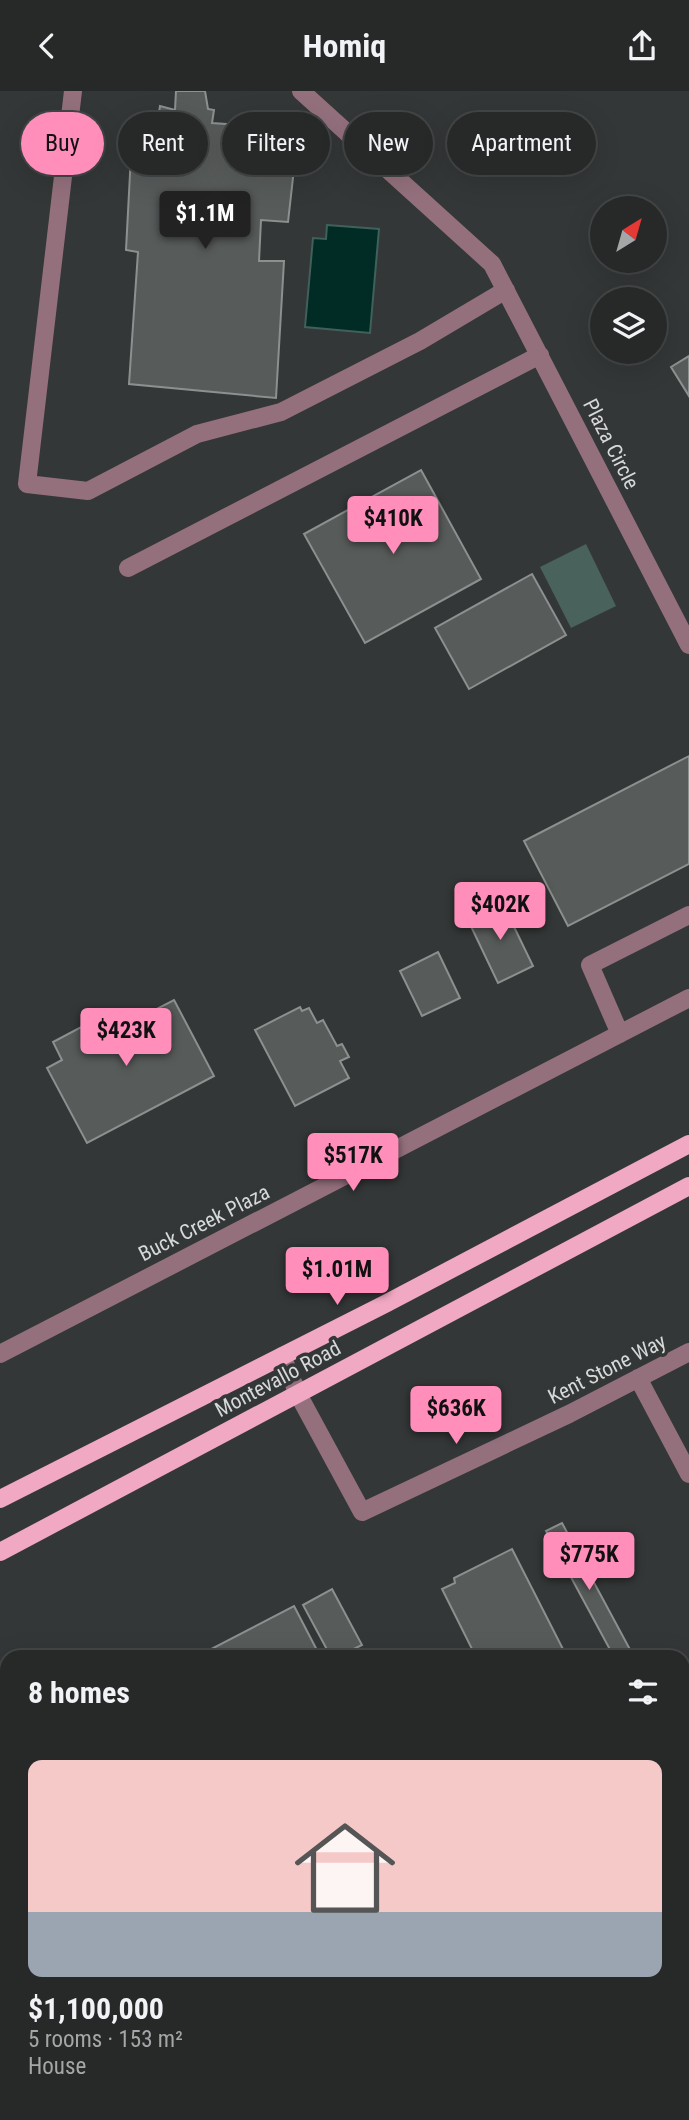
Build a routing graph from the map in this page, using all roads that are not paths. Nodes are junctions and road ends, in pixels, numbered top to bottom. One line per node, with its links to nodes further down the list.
1 (73, 91): 3 (street)
2 (301, 91): 3 (street, Plaza Circle)
3 (506, 290): 4 (street, Plaza Circle)
4 (540, 355): 5 (street); 6 (street, Plaza Circle)
5 (128, 568)
6 (688, 641)
7 (689, 915): 9 (street)
8 (689, 998): 9 (street, Buck Creek Plaza)
9 (620, 1034): 13 (street, Buck Creek Plaza)
10 (689, 1144): 14 (main road, Montevallo Road)
11 (689, 1186): 16 (main road, Montevallo Road)
12 (689, 1352): 15 (street, Kent Stone Way)
13 (0, 1355)
14 (282, 1356): 16 (street, Kent Stone Way); 18 (main road, Montevallo Road)
15 (638, 1378): 16 (street, Kent Stone Way); 17 (street)
16 (298, 1394): 19 (main road, Montevallo Road)
17 (687, 1467)
18 (0, 1499)
19 (0, 1552)

